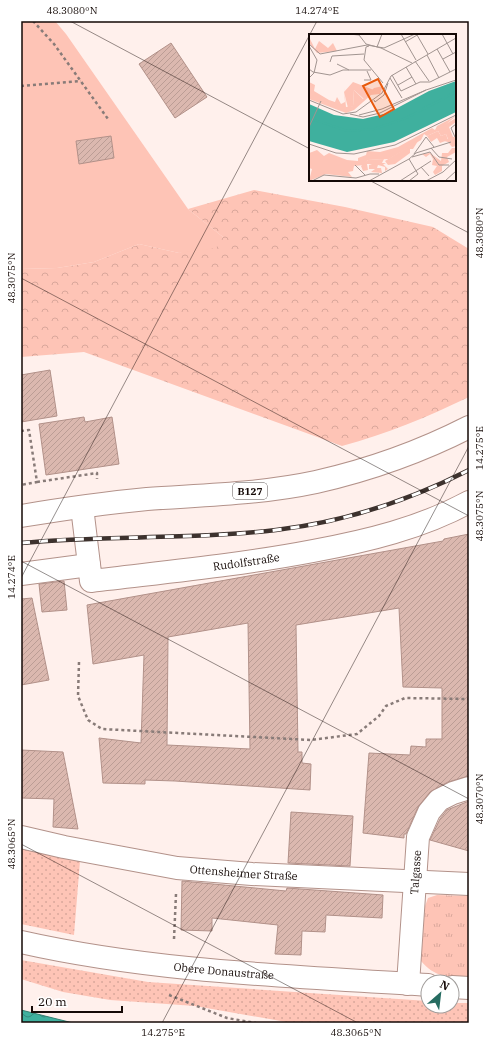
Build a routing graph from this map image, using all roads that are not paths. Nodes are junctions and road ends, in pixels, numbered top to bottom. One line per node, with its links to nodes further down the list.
1 (469, 427): 3 (street, B127)
2 (469, 502): 5 (street, Rudolfstraße)
3 (82, 506): 4 (street, B127); 5 (street, Rudolfstraße)
4 (21, 516)
5 (88, 565): 6 (street)
6 (21, 574)
7 (469, 788): 9 (street, Talgasse)
8 (21, 837): 9 (street, Ottensheimer Straße)
9 (415, 881): 10 (street, Ottensheimer Straße); 12 (street, Talgasse)
10 (469, 884)
11 (21, 942): 12 (street, Obere Donaustraße)
12 (418, 984)

